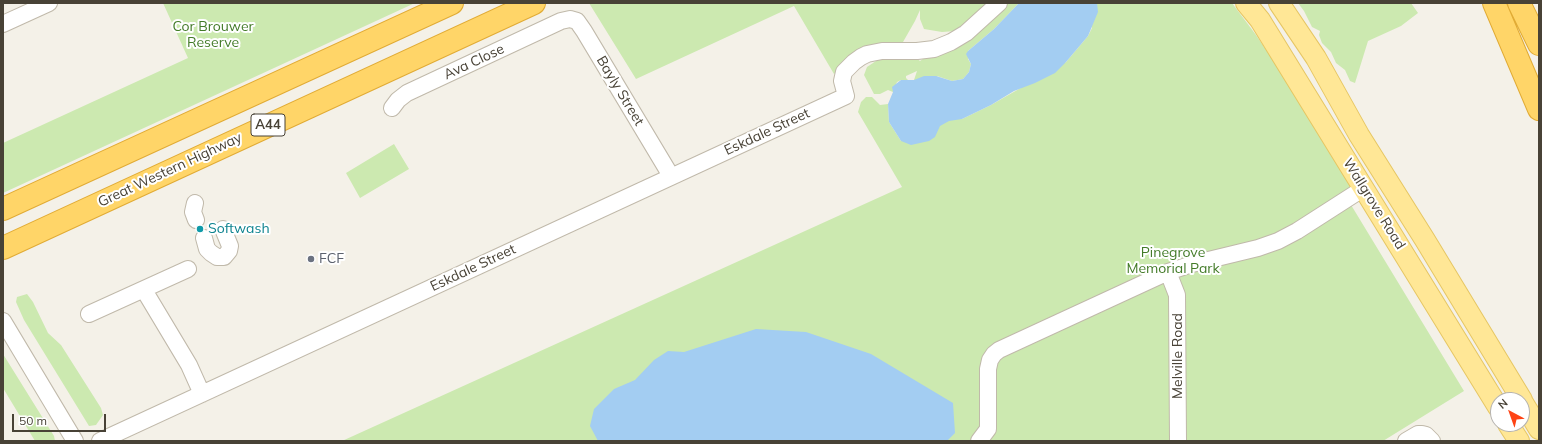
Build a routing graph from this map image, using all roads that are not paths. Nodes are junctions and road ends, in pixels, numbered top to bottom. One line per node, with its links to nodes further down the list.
1 (49, 3): 10 (street)
2 (452, 3): 17 (highway, A44)
3 (534, 3): 21 (highway, Great Western Highway / A44)
4 (999, 3): 14 (street, Eskdale Street)
5 (1246, 3): 15 (main road, Wallgrove Road)
6 (1279, 3): 27 (main road, Wallgrove Road)
7 (1494, 3): 13 (highway)
8 (1519, 3): 11 (highway)
9 (561, 21): 12 (street, Ava Close); 14 (street, Bayly Street)
10 (3, 24)
11 (1539, 44)
12 (392, 108)
13 (1539, 109)
14 (671, 176): 28 (street, Eskdale Street)
15 (1364, 188): 23 (street); 29 (main road, Wallgrove Road)
16 (195, 203): 18 (street)
17 (3, 209)
18 (196, 220)
19 (222, 230): 20 (street)
20 (204, 238)
21 (3, 248)
22 (188, 269): 24 (street)
23 (1168, 272): 33 (street); 36 (street, Melville Road)
24 (144, 290): 25 (street); 28 (street)
25 (89, 314)
26 (3, 321): 34 (street)
27 (1517, 392)
28 (202, 394): 35 (street, Eskdale Street)
29 (1490, 394)
30 (1530, 414): 31 (main road, Wallgrove Road)
31 (1539, 429)
32 (1513, 432): 39 (main road)
33 (983, 440)
34 (75, 441)
35 (100, 441)
36 (1178, 441)
37 (1406, 441): 38 (street)
38 (1432, 441)
39 (1518, 441)

